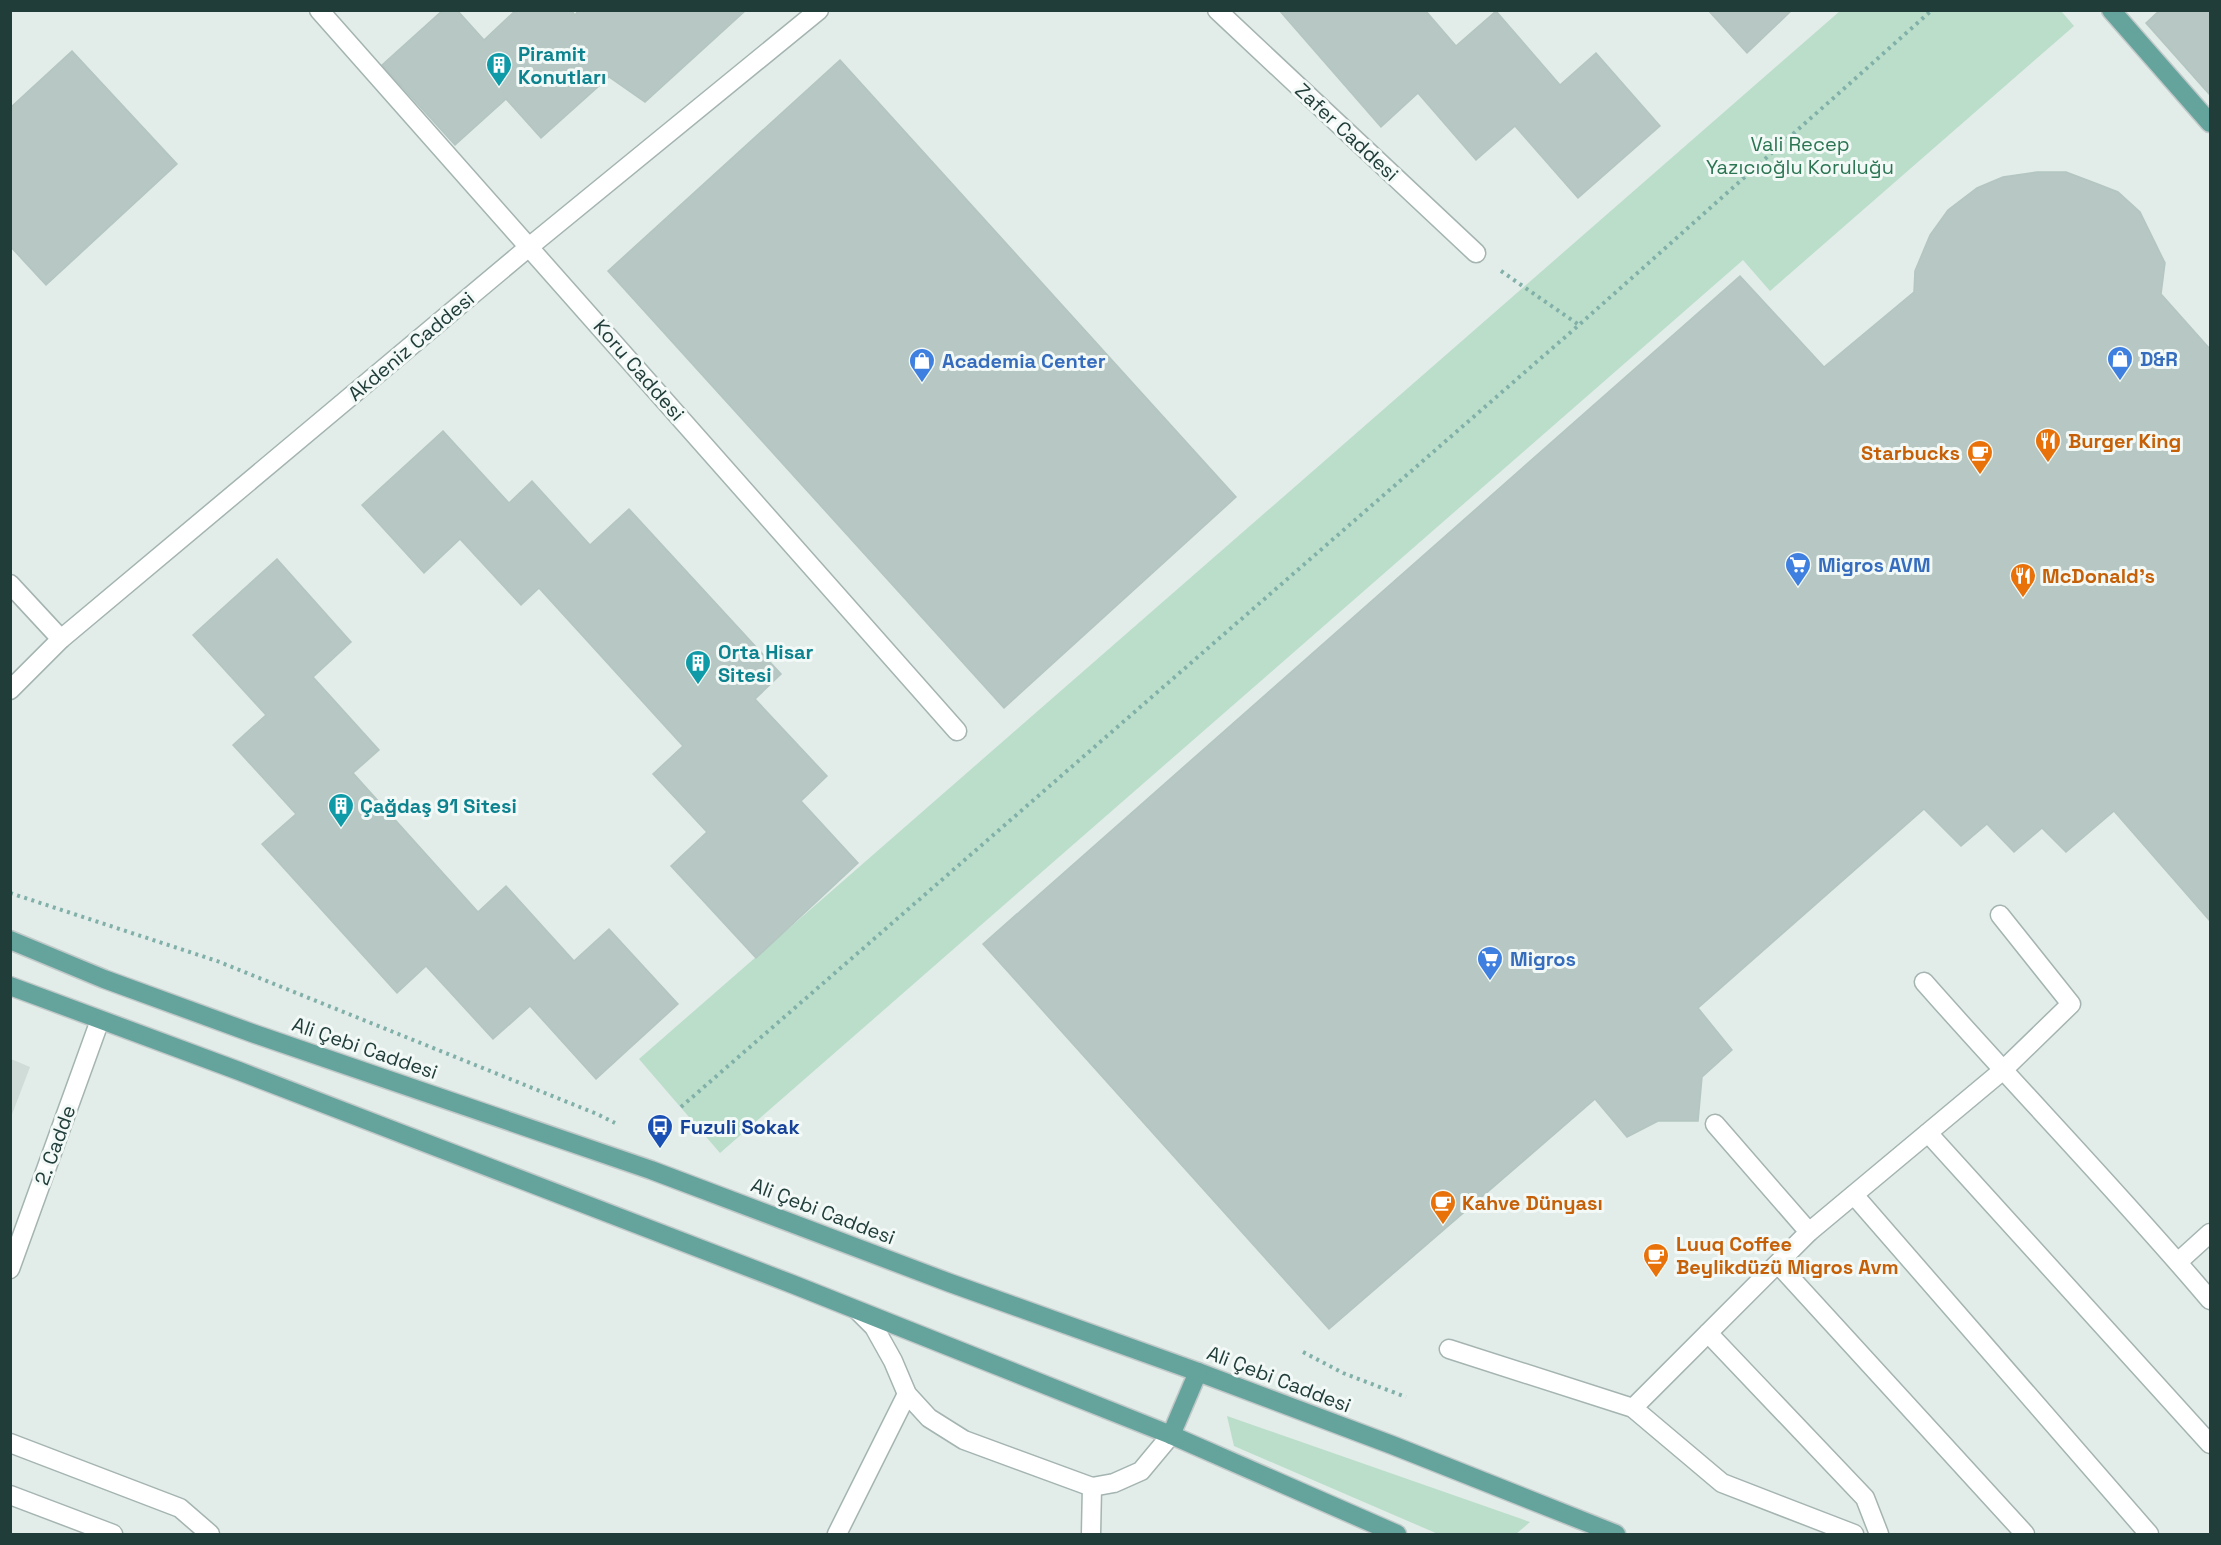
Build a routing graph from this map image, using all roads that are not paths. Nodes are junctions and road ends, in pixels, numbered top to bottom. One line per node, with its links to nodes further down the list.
1 (319, 10): 6 (street, Koru Caddesi)
2 (819, 10): 6 (street, Akdeniz Caddesi)
3 (1217, 10): 7 (street, Zafer Caddesi)
4 (2111, 10): 5 (main road)
5 (2211, 123)
6 (529, 247): 9 (street, Akdeniz Caddesi); 11 (street, Koru Caddesi)
7 (1476, 254)
8 (10, 584): 9 (street)
9 (61, 639): 10 (street, Akdeniz Caddesi)
10 (10, 690)
11 (957, 731)
12 (2000, 915): 17 (street)
13 (10, 940): 30 (main road, Ali Çebi Caddesi)
14 (1924, 982): 17 (street)
15 (10, 986): 16 (main road)
16 (100, 1020): 25 (street, 2. Cadde); 27 (main road)
17 (2001, 1071): 19 (street); 23 (street)
18 (1715, 1124): 21 (street)
19 (1928, 1133): 20 (street); 35 (street)
20 (1854, 1195): 21 (street); 47 (street)
21 (1809, 1232): 24 (street)
22 (2211, 1233): 23 (street)
23 (2178, 1262): 26 (street)
24 (1778, 1264): 28 (street); 46 (street)
25 (10, 1269)
26 (2211, 1300)
27 (858, 1311): 31 (street); 33 (main road)
28 (1708, 1333): 32 (street); 45 (street)
29 (1449, 1349): 32 (street)
30 (1198, 1372): 33 (main road); 43 (main road, Ali Çebi Caddesi)
31 (907, 1394): 36 (street); 40 (street)
32 (1633, 1408): 44 (street)
33 (1171, 1435): 36 (street); 42 (main road)
34 (10, 1443): 39 (street)
35 (2211, 1444)
36 (1092, 1487): 41 (street)
37 (10, 1495): 38 (street)
38 (113, 1534)
39 (210, 1534)
40 (837, 1534)
41 (1090, 1534)
42 (1397, 1534)
43 (1616, 1534)
44 (1854, 1534)
45 (1879, 1534)
46 (2025, 1534)
47 (2149, 1534)

